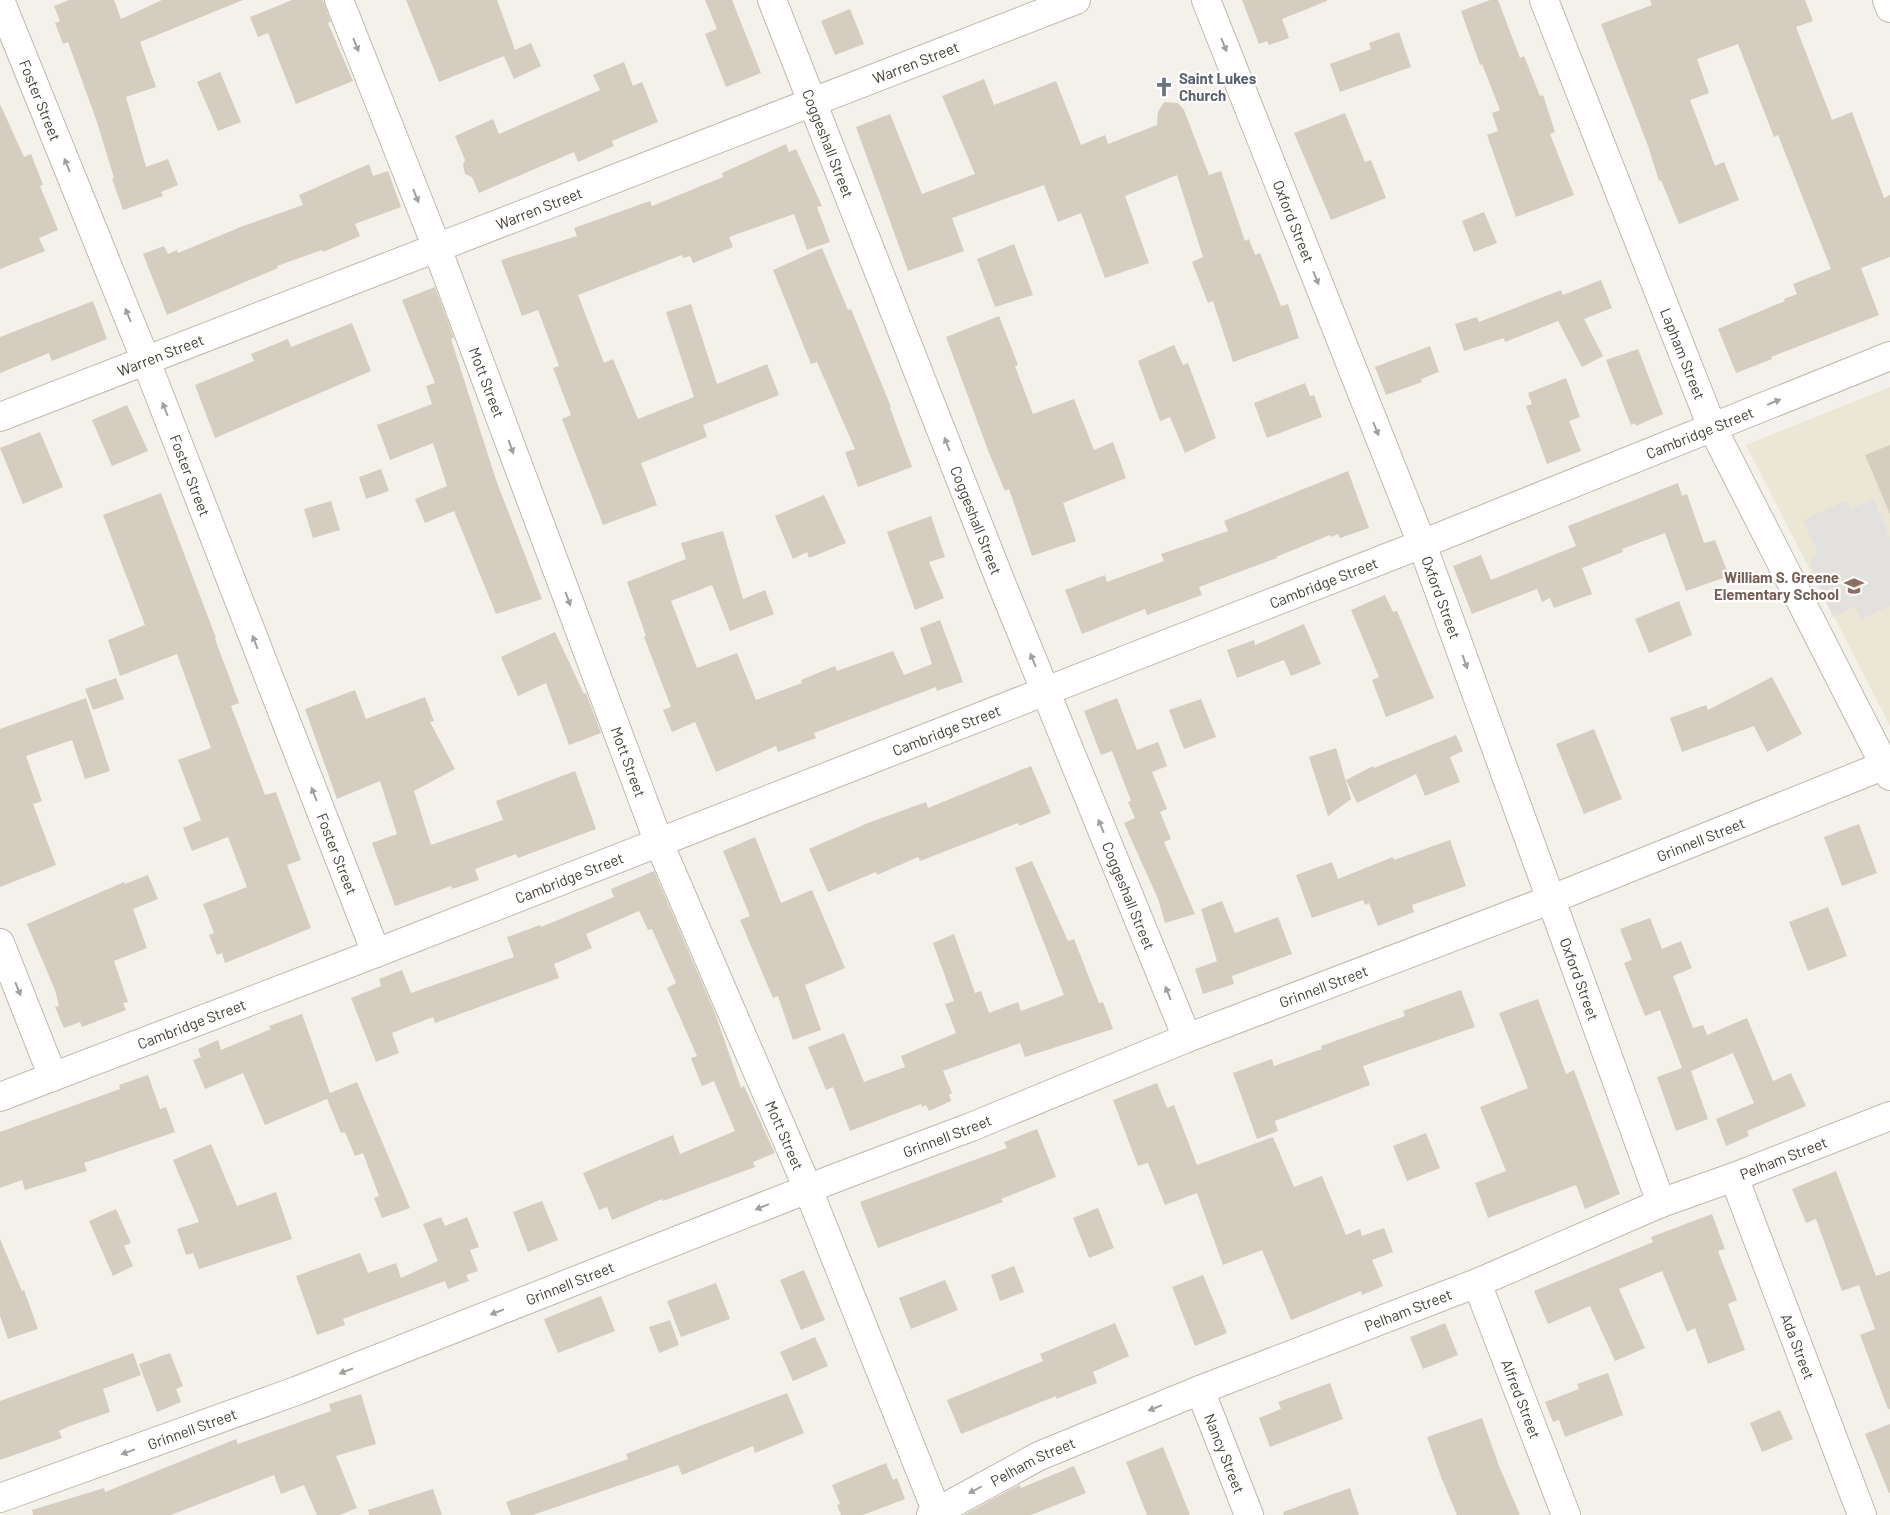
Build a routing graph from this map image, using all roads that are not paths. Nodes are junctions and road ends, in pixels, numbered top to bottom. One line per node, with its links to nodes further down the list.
1 (338, 0): 11 (street, Mott Street, one-way to 11)
2 (772, 0): 10 (street, Coggeshall Street)
3 (1076, 0): 7 (street, Warren Street)
4 (1206, 0): 16 (street, Oxford Street, one-way to 16)
5 (1544, 0): 15 (street, Lapham Street)
6 (1887, 0): 8 (street)
7 (1042, 5): 10 (street, Warren Street)
8 (1890, 8)
9 (3, 15): 13 (street, Foster Street, one-way to 9)
10 (813, 101): 11 (street, Warren Street); 17 (street, Coggeshall Street, one-way to 10)
11 (437, 248): 13 (street, Warren Street); 19 (street, Mott Street, one-way to 19)
12 (1890, 356): 15 (street, Cambridge Street, one-way to 12)
13 (146, 361): 14 (street, Warren Street); 22 (street, Foster Street, one-way to 13)
14 (0, 417)
15 (1712, 427): 16 (street, Cambridge Street); 18 (street, Lapham Street)
16 (1422, 544): 17 (street, Cambridge Street); 20 (street, Oxford Street, one-way to 20)
17 (1045, 690): 19 (street, Cambridge Street); 23 (street, Coggeshall Street, one-way to 17)
18 (1888, 768): 20 (street, Grinnell Street)
19 (659, 842): 22 (street, Cambridge Street); 28 (street, Mott Street)
20 (1552, 899): 23 (street, Grinnell Street); 29 (street, Oxford Street)
21 (0, 943): 24 (street, one-way to 24)
22 (376, 953): 24 (street, Cambridge Street)
23 (1187, 1038): 28 (street, Grinnell Street)
24 (53, 1078): 25 (street, Cambridge Street)
25 (0, 1097)
26 (1890, 1116): 27 (street, Pelham Street)
27 (1734, 1177): 29 (street, Pelham Street); 36 (street, Ada Street)
28 (808, 1189): 32 (street, Grinnell Street, one-way to 32); 33 (street, Mott Street)
29 (1661, 1202): 30 (street, Pelham Street)
30 (1478, 1283): 31 (street, Pelham Street); 35 (street, Alfred Street)
31 (1200, 1390): 33 (street, Pelham Street, one-way to 33); 34 (street, Nancy Street)
32 (0, 1498)
33 (935, 1514)
34 (1249, 1515)
35 (1566, 1515)
36 (1862, 1515)

